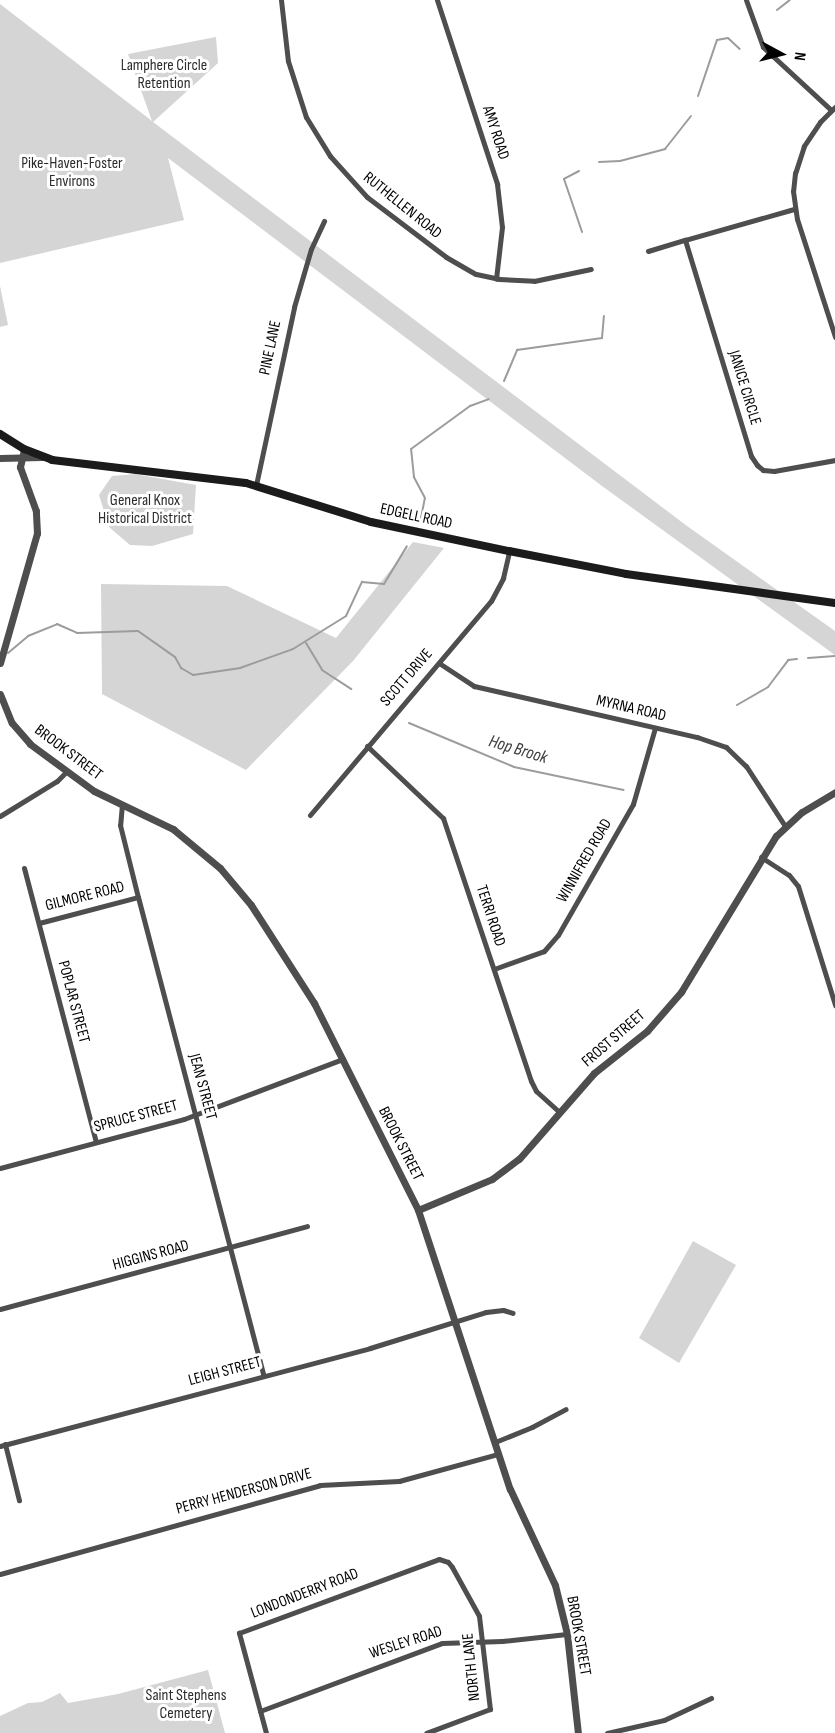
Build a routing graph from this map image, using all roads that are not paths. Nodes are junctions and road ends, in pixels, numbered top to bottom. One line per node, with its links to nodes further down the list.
1 (281, 0): 10 (street, RUTHELLEN ROAD)
2 (437, 0): 10 (street, AMY ROAD)
3 (746, 0): 4 (street)
4 (833, 109): 5 (street)
5 (794, 209): 7 (street); 11 (street)
6 (324, 221): 18 (street, PINE LANE)
7 (685, 240): 8 (street); 17 (street, JANICE CIRCLE)
8 (648, 251)
9 (591, 269): 10 (street, RUTHELLEN ROAD)
10 (496, 279)
11 (835, 337)
12 (0, 434): 13 (main road, EDGELL ROAD)
13 (24, 449): 14 (main road, EDGELL ROAD); 16 (street)
14 (43, 457): 16 (street); 18 (main road, EDGELL ROAD)
15 (0, 458): 16 (street)
16 (20, 459): 21 (street)
17 (835, 460)
18 (256, 485): 19 (main road, EDGELL ROAD)
19 (509, 551): 20 (main road, EDGELL ROAD); 22 (street, SCOTT DRIVE)
20 (835, 603)
21 (0, 663)
22 (439, 663): 24 (street, MYRNA ROAD); 25 (street, SCOTT DRIVE)
23 (0, 694): 26 (street, BROOK STREET)
24 (655, 728): 31 (street, MYRNA ROAD); 36 (street, WINNIFRED ROAD)
25 (367, 746): 29 (street, SCOTT DRIVE); 36 (street, TERRI ROAD)
26 (66, 771): 28 (street, BROOK STREET); 30 (street)
27 (835, 792): 31 (street, FROST STREET)
28 (122, 804): 34 (street, JEAN STREET); 38 (street, BROOK STREET)
29 (310, 815)
30 (0, 816)
31 (785, 826): 32 (street, FROST STREET)
32 (761, 857): 37 (street); 39 (street, FROST STREET)
33 (24, 868): 35 (street, POPLAR STREET)
34 (138, 897): 35 (street, GILMORE ROAD); 40 (street, JEAN STREET)
35 (39, 922): 41 (street, POPLAR STREET)
36 (494, 969): 39 (street, TERRI ROAD)
37 (835, 1005)
38 (343, 1059): 40 (street, SPRUCE STREET); 43 (street, BROOK STREET)
39 (559, 1112): 43 (street, FROST STREET)
40 (195, 1115): 41 (street, SPRUCE STREET); 45 (street, JEAN STREET)
41 (96, 1142): 42 (street, SPRUCE STREET)
42 (0, 1168)
43 (418, 1210): 48 (street, BROOK STREET)
44 (308, 1226): 45 (street, HIGGINS ROAD)
45 (230, 1249): 46 (street, HIGGINS ROAD); 49 (street, JEAN STREET)
46 (0, 1309)
47 (513, 1313): 48 (street, LEIGH STREET)
48 (456, 1322): 49 (street, LEIGH STREET); 51 (street, BROOK STREET)
49 (264, 1376): 52 (street, LEIGH STREET)
50 (566, 1409): 51 (street)
51 (495, 1442): 53 (street, BROOK STREET)
52 (3, 1445): 54 (street)
53 (498, 1454): 56 (street, PERRY HENDERSON DRIVE); 57 (street, BROOK STREET)
54 (19, 1500)
55 (445, 1560): 58 (street, NORTH LANE); 60 (street, LONDONDERRY ROAD)
56 (0, 1574)
57 (567, 1634): 58 (street, WESLEY ROAD); 63 (street, BROOK STREET)
58 (483, 1641): 60 (street, WESLEY ROAD); 62 (street, NORTH LANE)
59 (711, 1698): 64 (street)
60 (260, 1711): 61 (street, LONDONDERRY ROAD)
61 (266, 1733)
62 (426, 1733)
63 (578, 1733)
64 (607, 1733)

